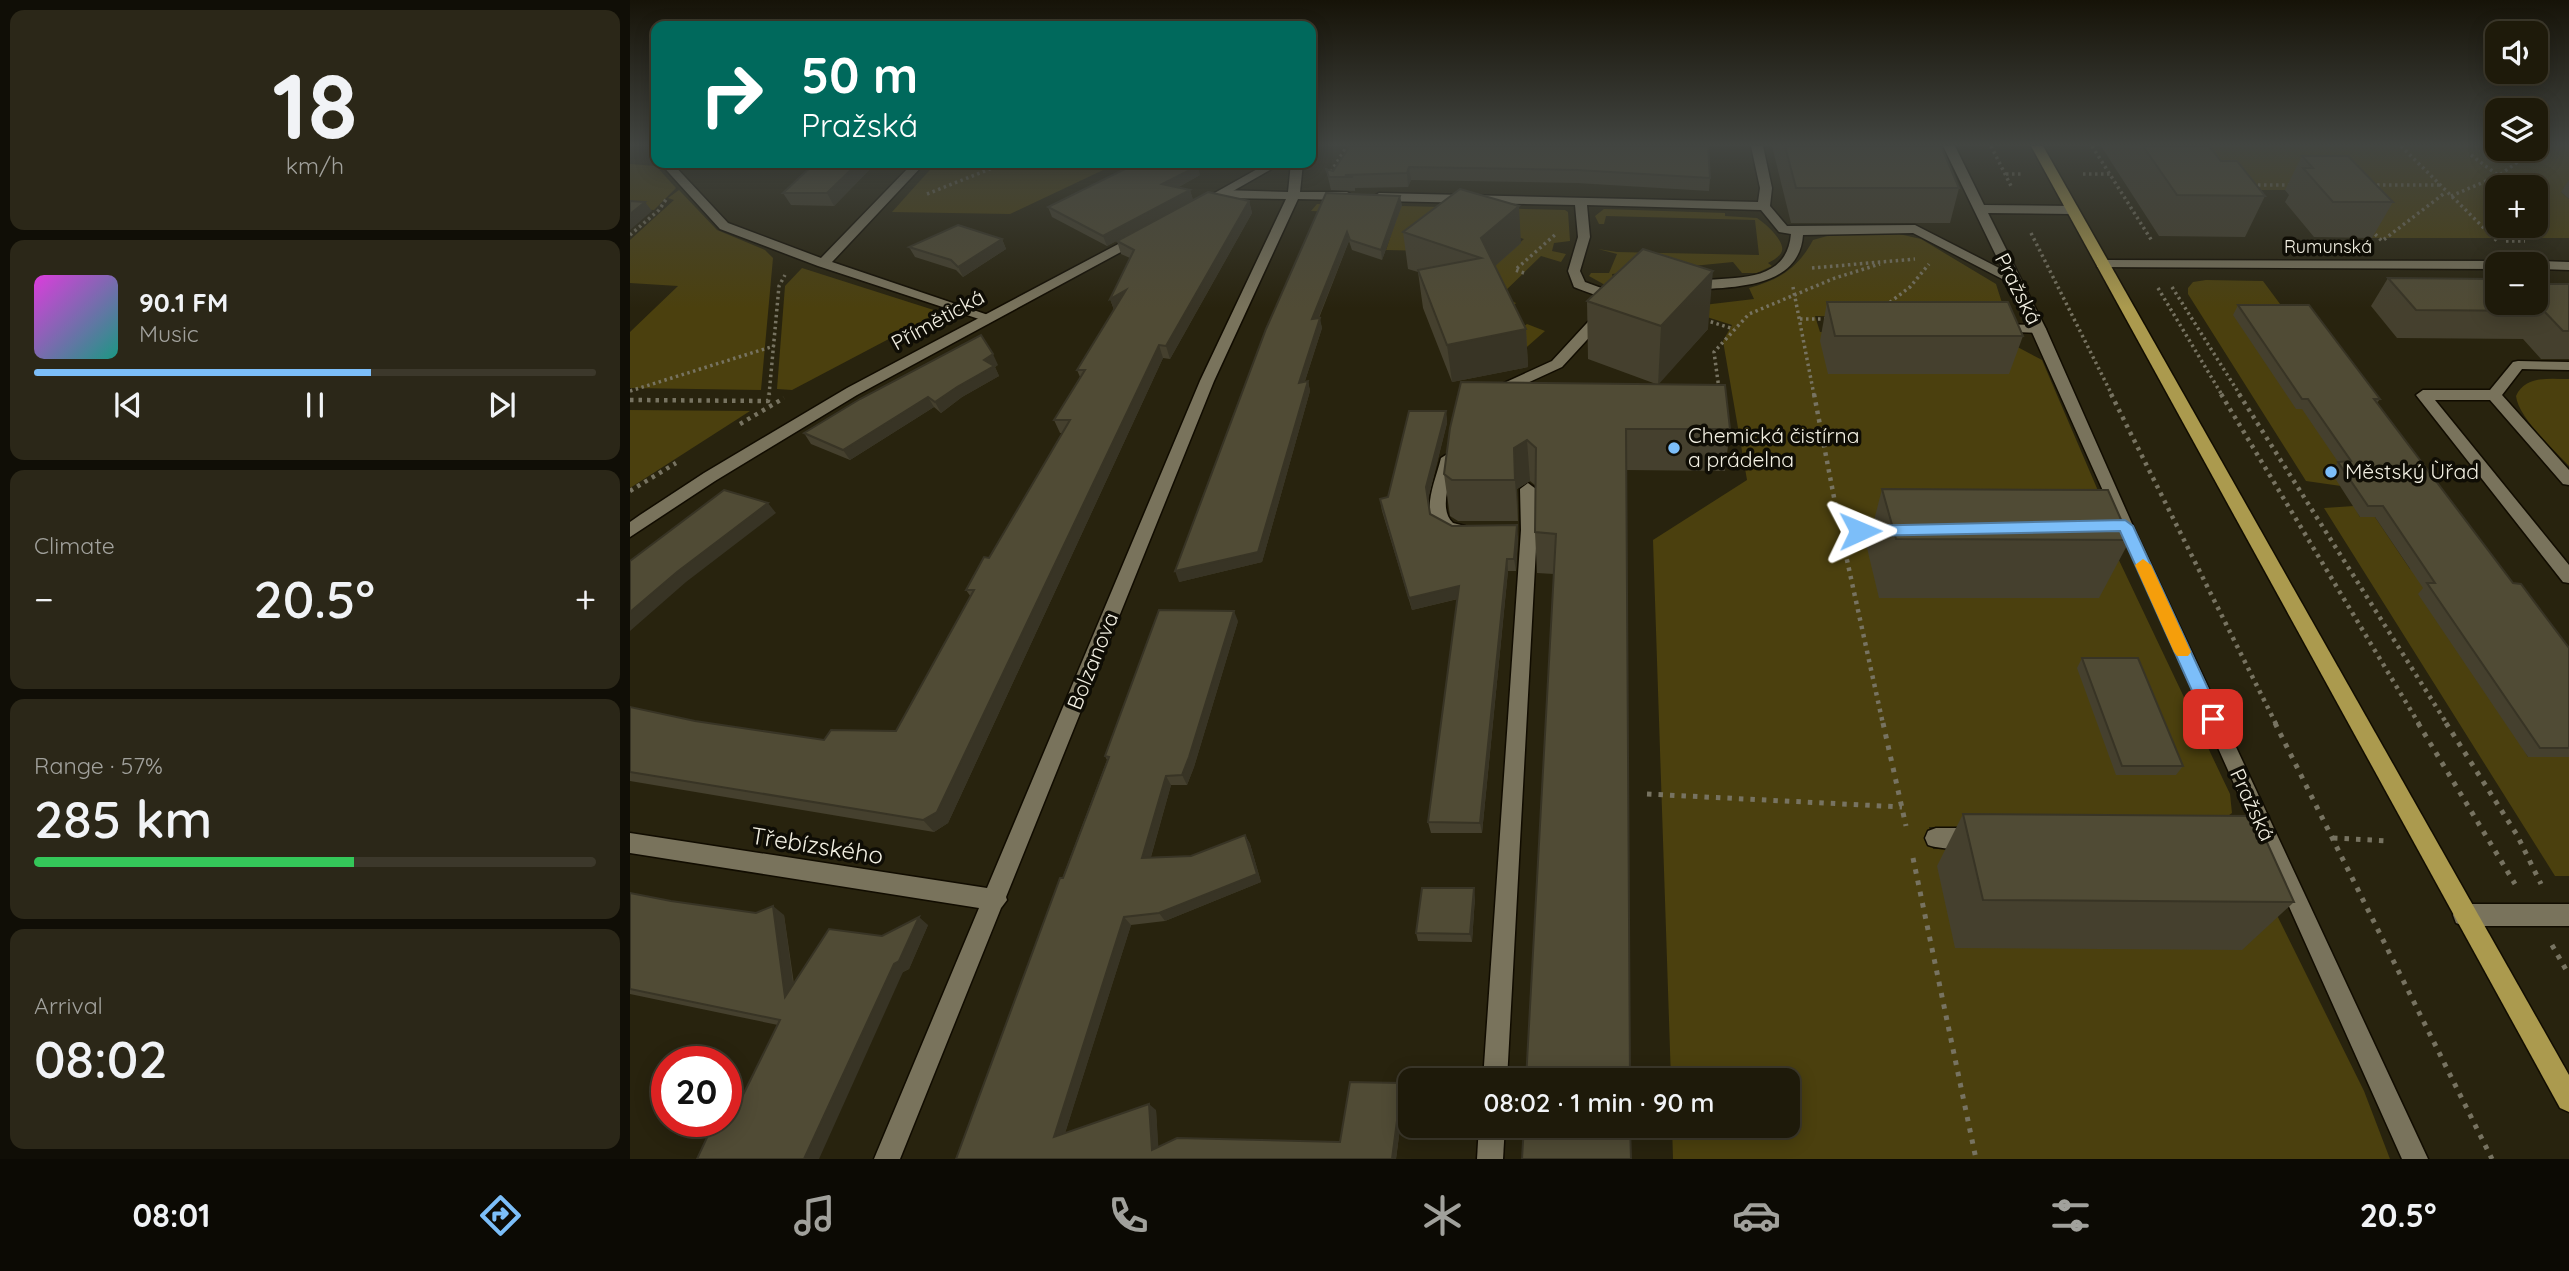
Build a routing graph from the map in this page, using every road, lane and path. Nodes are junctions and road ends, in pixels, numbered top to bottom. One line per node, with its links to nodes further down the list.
1 (700, 200): 26 (street)
2 (884, 200): 30 (street)
3 (1209, 200): 19 (street)
4 (1291, 200): 76 (street, Bolzanova)
5 (1512, 200): 13 (street)
6 (1765, 200): 14 (street)
7 (1975, 200): 15 (street, Pražská)
8 (2017, 200): 17 (path)
9 (2067, 200): 18 (main road)
10 (2127, 200): 32 (path)
11 (2435, 200): 20 (path)
12 (2455, 200): 25 (path)
13 (1580, 202): 14 (street); 53 (street)
14 (1764, 206): 22 (street)
15 (1979, 209): 17 (street); 38 (street, Pražská)
16 (659, 210): 24 (path)
17 (2021, 210): 18 (street); 72 (path)
18 (2072, 210): 31 (main road)
19 (1184, 213)
20 (2364, 222)
21 (1560, 230): 37 (path)
22 (1797, 231): 38 (street); 40 (street)
23 (1147, 232): 43 (street, Přímětická)
24 (630, 235)
25 (2502, 249)
26 (801, 255): 30 (street); 48 (path)
27 (1933, 257): 42 (path)
28 (1921, 258): 29 (path)
29 (1887, 261): 36 (path); 41 (path)
30 (824, 263): 43 (street)
31 (2102, 264): 32 (street, Rumunská); 69 (main road)
32 (2159, 264): 33 (street, Rumunská); 78 (path); 78 (path)
33 (2485, 265)
34 (2548, 265): 35 (street)
35 (2569, 265)
36 (1808, 268)
37 (1524, 273)
38 (2013, 280): 47 (street, Pražská)
39 (1792, 283): 41 (path)
40 (1672, 288)
41 (1795, 295): 44 (path); 51 (path)
42 (1881, 309)
43 (987, 317): 63 (street, Přímětická)
44 (1799, 319): 45 (path); 61 (path)
45 (1835, 319)
46 (1976, 328): 47 (street)
47 (2039, 329): 86 (street, Pražská)
48 (774, 346): 50 (path); 55 (path)
49 (2569, 366): 52 (street)
50 (630, 391)
51 (1719, 392)
52 (2494, 395): 58 (street); 66 (street)
53 (1478, 398)
54 (630, 400): 55 (path)
55 (768, 401): 56 (path)
56 (774, 403)
57 (1452, 441): 60 (street)
58 (2569, 480)
59 (1528, 489): 80 (street)
60 (1479, 530)
61 (1840, 530)
62 (1916, 530): 64 (street)
63 (630, 531)
64 (1860, 531)
65 (1843, 543): 68 (path)
66 (2569, 577)
67 (1647, 794): 68 (path)
68 (1902, 807): 73 (path)
69 (2417, 832): 72 (path); 77 (main road)
70 (1936, 838): 71 (street)
71 (1991, 838)
72 (2332, 838): 87 (path)
73 (1909, 839)
74 (630, 843): 76 (street, Třebízského)
75 (1912, 852): 85 (path)
76 (996, 900): 83 (street, Bolzanova)
77 (2464, 915): 78 (street); 81 (main road)
78 (2552, 915): 79 (path)
79 (2569, 975)
80 (1496, 1068)
81 (2569, 1099)
82 (1491, 1138): 84 (street)
83 (887, 1159)
84 (1490, 1159)
85 (1976, 1159)
86 (2415, 1159)
87 (2491, 1159)

